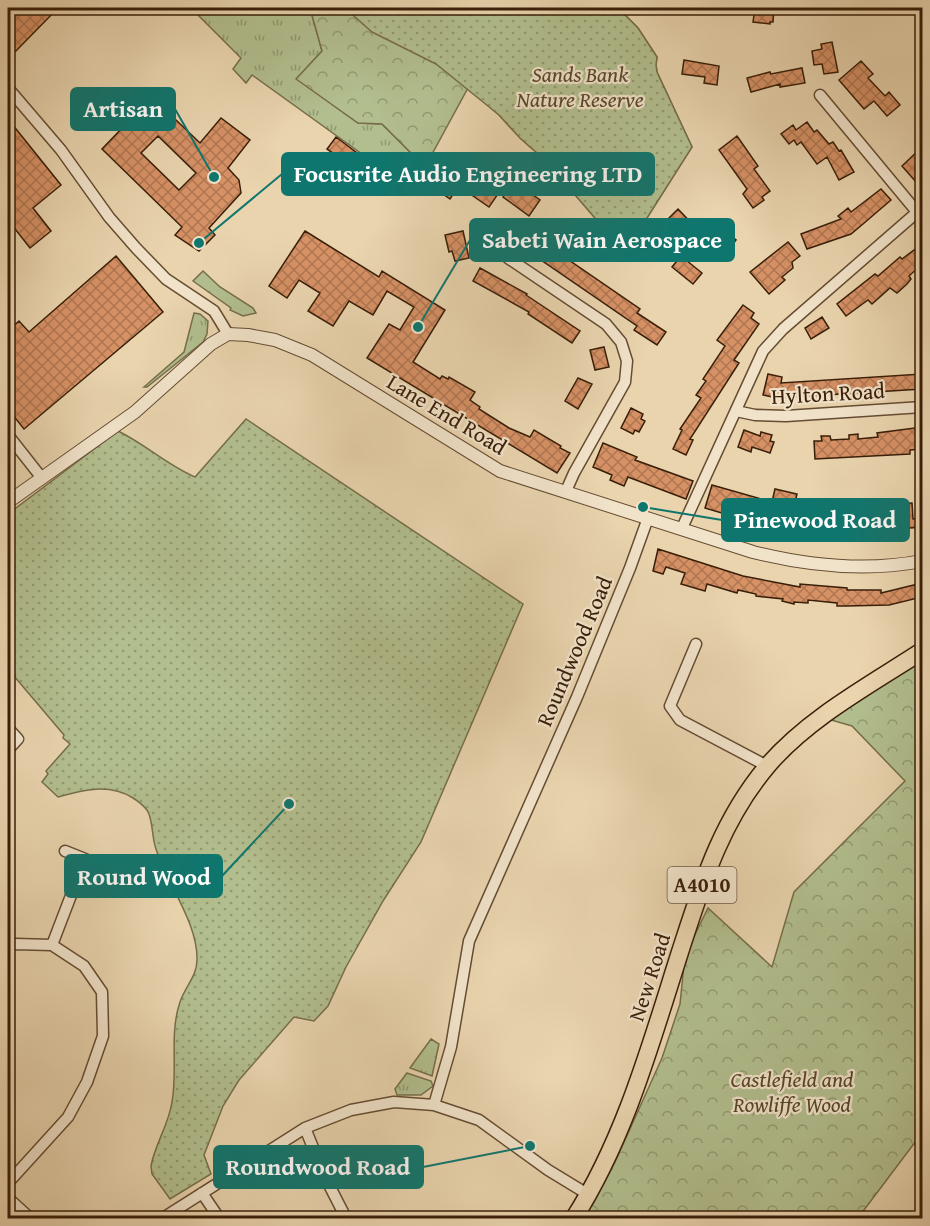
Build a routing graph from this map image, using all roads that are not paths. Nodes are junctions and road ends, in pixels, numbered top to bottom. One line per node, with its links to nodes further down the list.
1 (10, 94): 5 (street)
2 (820, 95): 3 (street)
3 (921, 213): 7 (street)
4 (497, 237): 10 (street)
5 (228, 334): 9 (street); 10 (street, Lane End Road)
6 (922, 407): 7 (street, Hylton Road)
7 (736, 411): 13 (street)
8 (8, 435): 9 (street)
9 (41, 477): 11 (street)
10 (566, 491): 12 (street, Lane End Road)
11 (8, 502)
12 (648, 518): 13 (street, Lane End Road); 25 (street, Roundwood Road)
13 (682, 528): 14 (street, Lane End Road)
14 (922, 561)
15 (696, 644): 19 (street)
16 (922, 651): 19 (highway, New Road / A4010)
17 (8, 728): 18 (street)
18 (8, 750)
19 (767, 766): 29 (highway, New Road / A4010)
20 (65, 851): 21 (street)
21 (86, 859): 22 (street); 23 (street)
22 (112, 874)
23 (52, 945): 24 (street); 27 (street)
24 (8, 947)
25 (434, 1105): 26 (street); 29 (street)
26 (304, 1128): 28 (street); 34 (street)
27 (8, 1183)
28 (202, 1193): 32 (street); 33 (street)
29 (589, 1196): 35 (highway, New Road / A4010)
30 (8, 1198): 31 (street)
31 (30, 1218)
32 (163, 1218)
33 (219, 1218)
34 (346, 1218)
35 (574, 1218)

